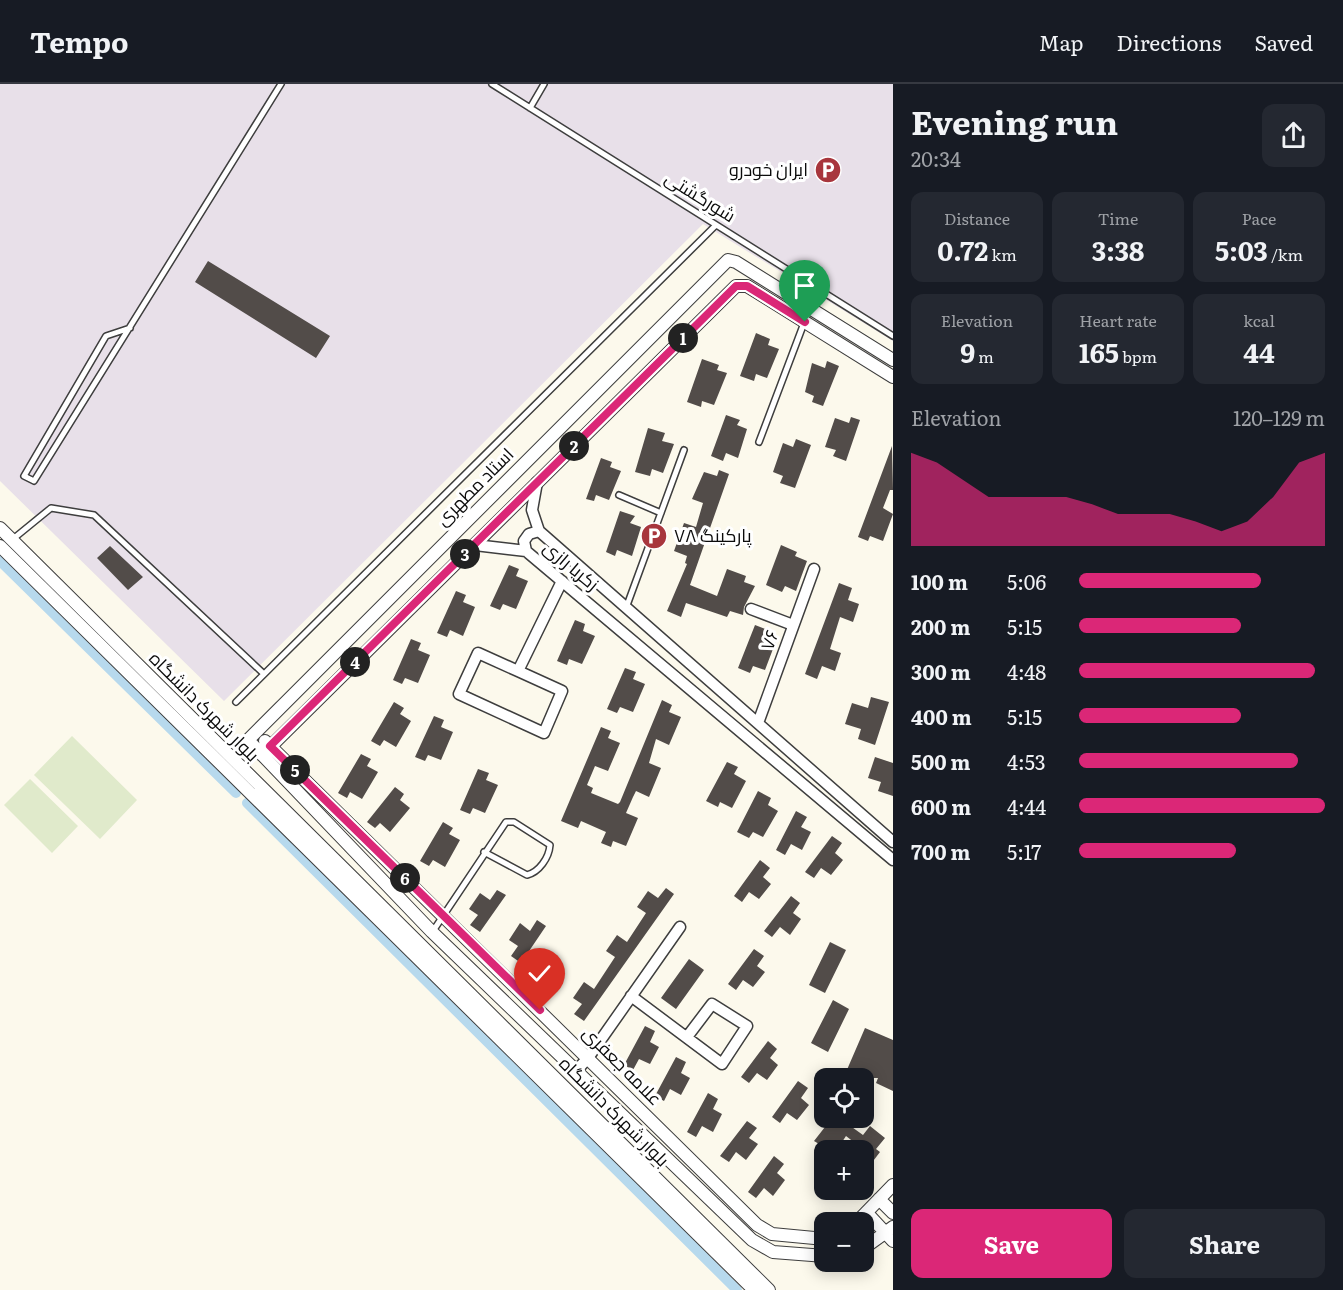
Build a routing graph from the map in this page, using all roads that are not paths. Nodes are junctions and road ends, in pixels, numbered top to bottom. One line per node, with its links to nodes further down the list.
1 (281, 84): 7 (lane)
2 (492, 84): 4 (lane, شورگشتی)
3 (544, 84): 4 (lane)
4 (530, 108): 5 (lane, شورگشتی)
5 (716, 225): 8 (lane, شورگشتی); 30 (lane)
6 (805, 322): 10 (street); 11 (lane); 13 (street)
7 (130, 328): 7 (lane)
8 (893, 336)
9 (893, 360): 35 (street, استاد مطهری)
10 (893, 377)
11 (759, 442)
12 (684, 450): 15 (lane)
13 (537, 483): 17 (street); 19 (street)
14 (619, 495): 15 (lane)
15 (661, 513): 26 (lane)
16 (0, 528): 18 (street, بلوار شهرک دانشگاه)
17 (539, 531): 21 (street, زکریا رازی); 24 (street, زکریا رازی)
18 (12, 540): 30 (lane); 57 (street, بلوار شهرک دانشگاه)
19 (475, 545): 21 (street); 36 (street)
20 (0, 546): 56 (street, بلوار شهرک دانشگاه)
21 (526, 551): 23 (street, زکریا رازی)
22 (814, 569): 28 (street, ۷۶)
23 (562, 581): 25 (street, زکریا رازی); 29 (street)
24 (601, 585): 25 (street); 26 (street, زکریا رازی)
25 (587, 602): 33 (street, زکریا رازی)
26 (626, 608): 32 (street, زکریا رازی)
27 (751, 609): 28 (street)
28 (793, 625): 34 (street, ۷۶)
29 (518, 671): 29 (street)
30 (264, 674): 31 (lane)
31 (236, 702)
32 (740, 707): 33 (street); 34 (street, زکریا رازی)
33 (729, 720): 39 (street, زکریا رازی)
34 (758, 723): 37 (street, زکریا رازی)
35 (252, 736): 36 (street, علامه جعفری)
36 (266, 750): 40 (street, علامه جعفری); 42 (street, علامه جعفری)
37 (893, 842)
38 (484, 852): 38 (lane); 40 (lane)
39 (893, 860)
40 (443, 915): 42 (lane); 45 (street, علامه جعفری)
41 (680, 927): 43 (street)
42 (432, 932): 46 (street, علامه جعفری)
43 (631, 996): 44 (street); 45 (street)
44 (687, 1037): 44 (street)
45 (588, 1058): 46 (street); 53 (street, علامه جعفری)
46 (574, 1072): 55 (street, علامه جعفری)
47 (893, 1185): 48 (street)
48 (879, 1199): 49 (street); 50 (street)
49 (868, 1212)
50 (893, 1213)
51 (874, 1219): 52 (street)
52 (891, 1234): 54 (street)
53 (814, 1238)
54 (874, 1243)
55 (814, 1255)
56 (754, 1290)
57 (769, 1290)

